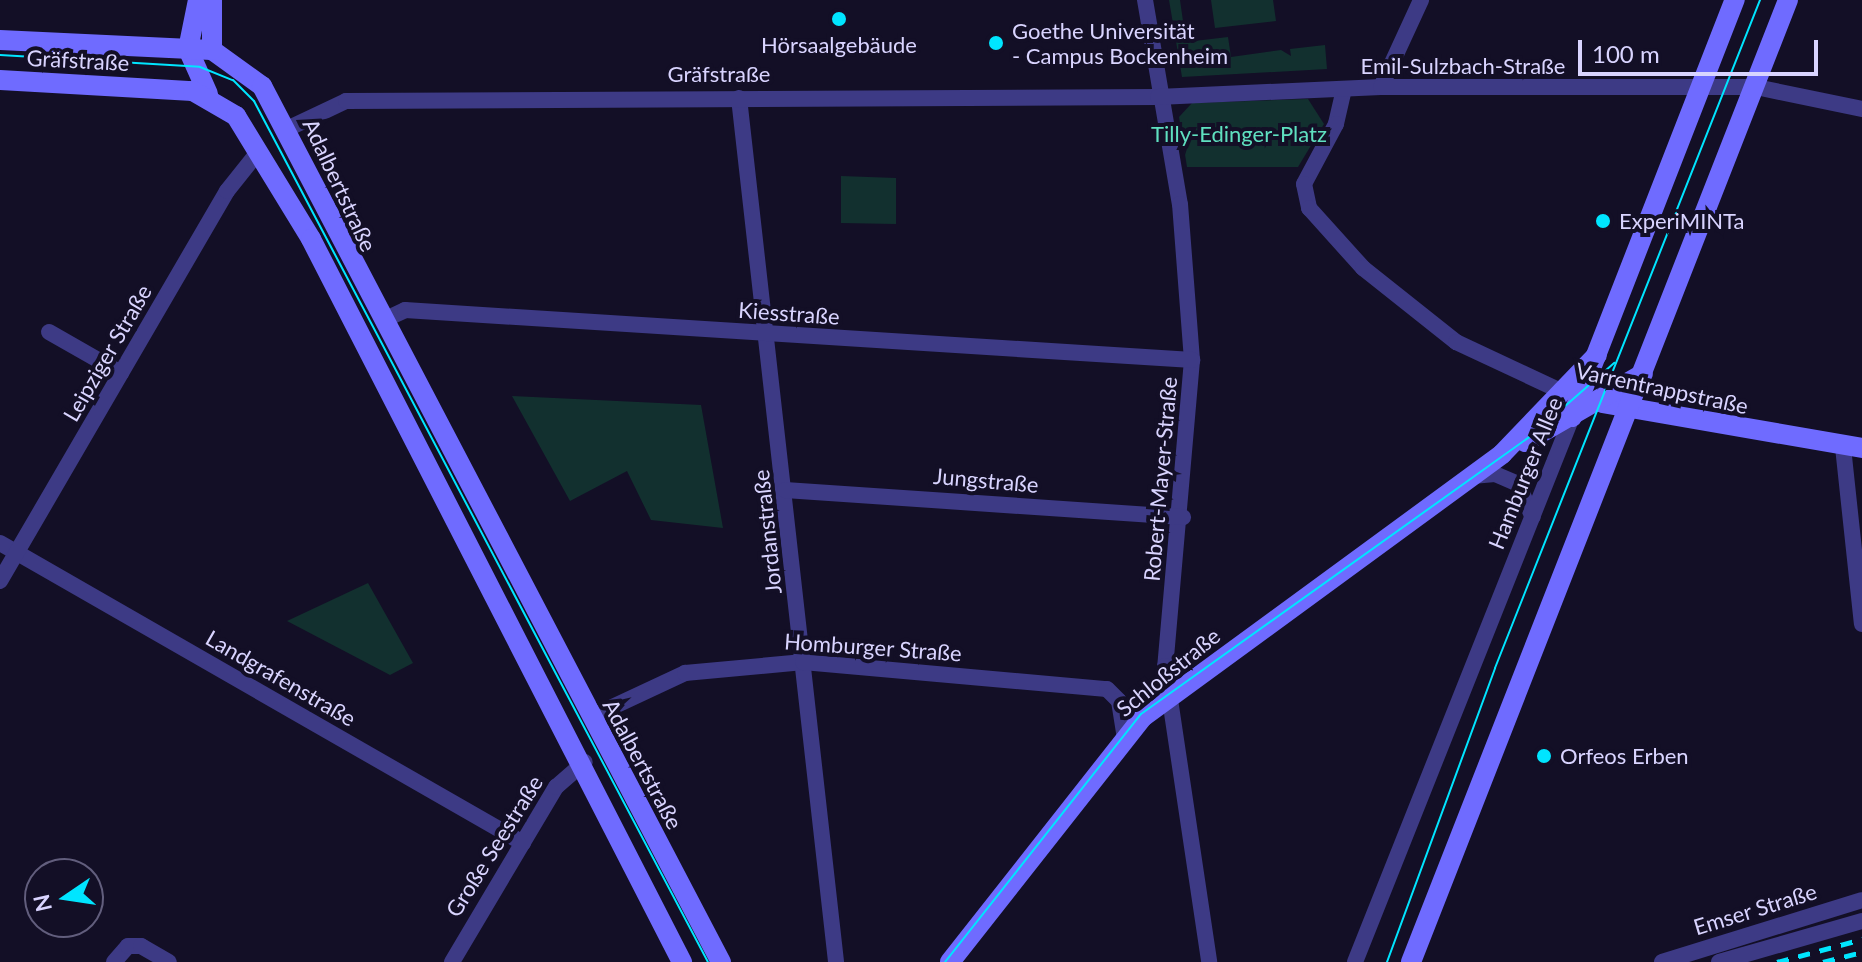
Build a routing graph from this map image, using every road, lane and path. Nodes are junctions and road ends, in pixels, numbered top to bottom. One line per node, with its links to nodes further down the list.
1 (198, 0): 8 (street)
2 (212, 0): 9 (street)
3 (1145, 0): 18 (street, Robert-Mayer-Straße)
4 (1421, 0): 12 (street)
5 (1735, 0): 13 (street)
6 (1788, 0): 14 (street)
7 (0, 40): 8 (street, Gräfstraße)
8 (188, 49): 9 (street, Gräfstraße); 10 (street)
9 (212, 50): 10 (street); 21 (street, Adalbertstraße)
10 (196, 71): 15 (street, Gräfstraße); 17 (street)
11 (0, 80): 15 (street, Gräfstraße)
12 (1381, 87): 13 (street, Emil-Sulzbach-Straße); 16 (street, Emil-Sulzbach-Straße)
13 (1701, 87): 14 (street, Emil-Sulzbach-Straße); 31 (street, Schloßstraße)
14 (1756, 87): 20 (street, Emil-Sulzbach-Straße); 28 (street)
15 (153, 88): 17 (street, Gräfstraße)
16 (1344, 89): 18 (street, Emil-Sulzbach-Straße); 31 (street, Varrentrappstraße)
17 (208, 94): 22 (street)
18 (1158, 97): 19 (street, Gräfstraße); 27 (street, Robert-Mayer-Straße)
19 (739, 98): 21 (street, Gräfstraße); 25 (street, Jordanstraße)
20 (1862, 109)
21 (287, 129): 23 (street, Adalbertstraße)
22 (258, 152): 29 (street); 30 (street, Leipziger Straße)
23 (386, 319): 25 (street, Kiesstraße); 26 (street, Adalbertstraße)
24 (49, 332): 30 (street)
25 (768, 334): 27 (street, Kiesstraße); 38 (street, Jordanstraße)
26 (405, 358): 29 (street); 44 (street, Adalbertstraße)
27 (1192, 360): 39 (street, Robert-Mayer-Straße)
28 (1649, 369): 32 (street, Schloßstraße); 33 (street)
29 (379, 370): 45 (street)
30 (121, 373): 42 (street, Leipziger Straße)
31 (1574, 396): 32 (street, Varrentrappstraße); 34 (street, Hamburger Allee); 36 (street, Schloßstraße)
32 (1602, 403): 33 (street, Varrentrappstraße); 34 (street, Schloßstraße)
33 (1629, 408): 35 (street, Varrentrappstraße); 65 (street)
34 (1572, 417): 36 (street, Schloßstraße); 40 (street, Hamburger Allee)
35 (1852, 448): 46 (street)
36 (1502, 454): 37 (street, Schloßstraße)
37 (1472, 476): 40 (street); 48 (street, Schloßstraße)
38 (785, 490): 39 (street, Jungstraße); 47 (street, Jordanstraße)
39 (1183, 517): 48 (street, Robert-Mayer-Straße)
40 (1533, 517): 64 (street, Hamburger Allee)
41 (0, 543): 42 (street, Landgrafenstraße)
42 (17, 552): 43 (street, Leipziger Straße); 53 (street, Landgrafenstraße)
43 (0, 581)
44 (521, 589): 45 (street); 49 (street, Adalbertstraße)
45 (499, 604): 51 (street)
46 (1862, 624)
47 (803, 662): 49 (street, Homburger Straße); 50 (street, Homburger Straße); 61 (street, Jordanstraße)
48 (1171, 695): 50 (street, Schloßstraße); 63 (street, Robert-Mayer-Straße)
49 (594, 722): 51 (street, Große Seestraße); 52 (street, Adalbertstraße)
50 (1125, 738): 62 (street, Schloßstraße)
51 (585, 762): 52 (street); 53 (street, Große Seestraße); 59 (street)
52 (616, 762): 60 (street, Adalbertstraße)
53 (523, 843): 58 (street, Große Seestraße)
54 (1862, 900): 66 (street, Emser Straße)
55 (1854, 923): 67 (street)
56 (114, 962): 57 (street)
57 (169, 962)
58 (452, 962)
59 (682, 962)
60 (721, 962)
61 (836, 962)
62 (950, 962)
63 (1209, 962)
64 (1355, 962)
65 (1411, 962)
66 (1662, 962)
67 (1719, 962)

